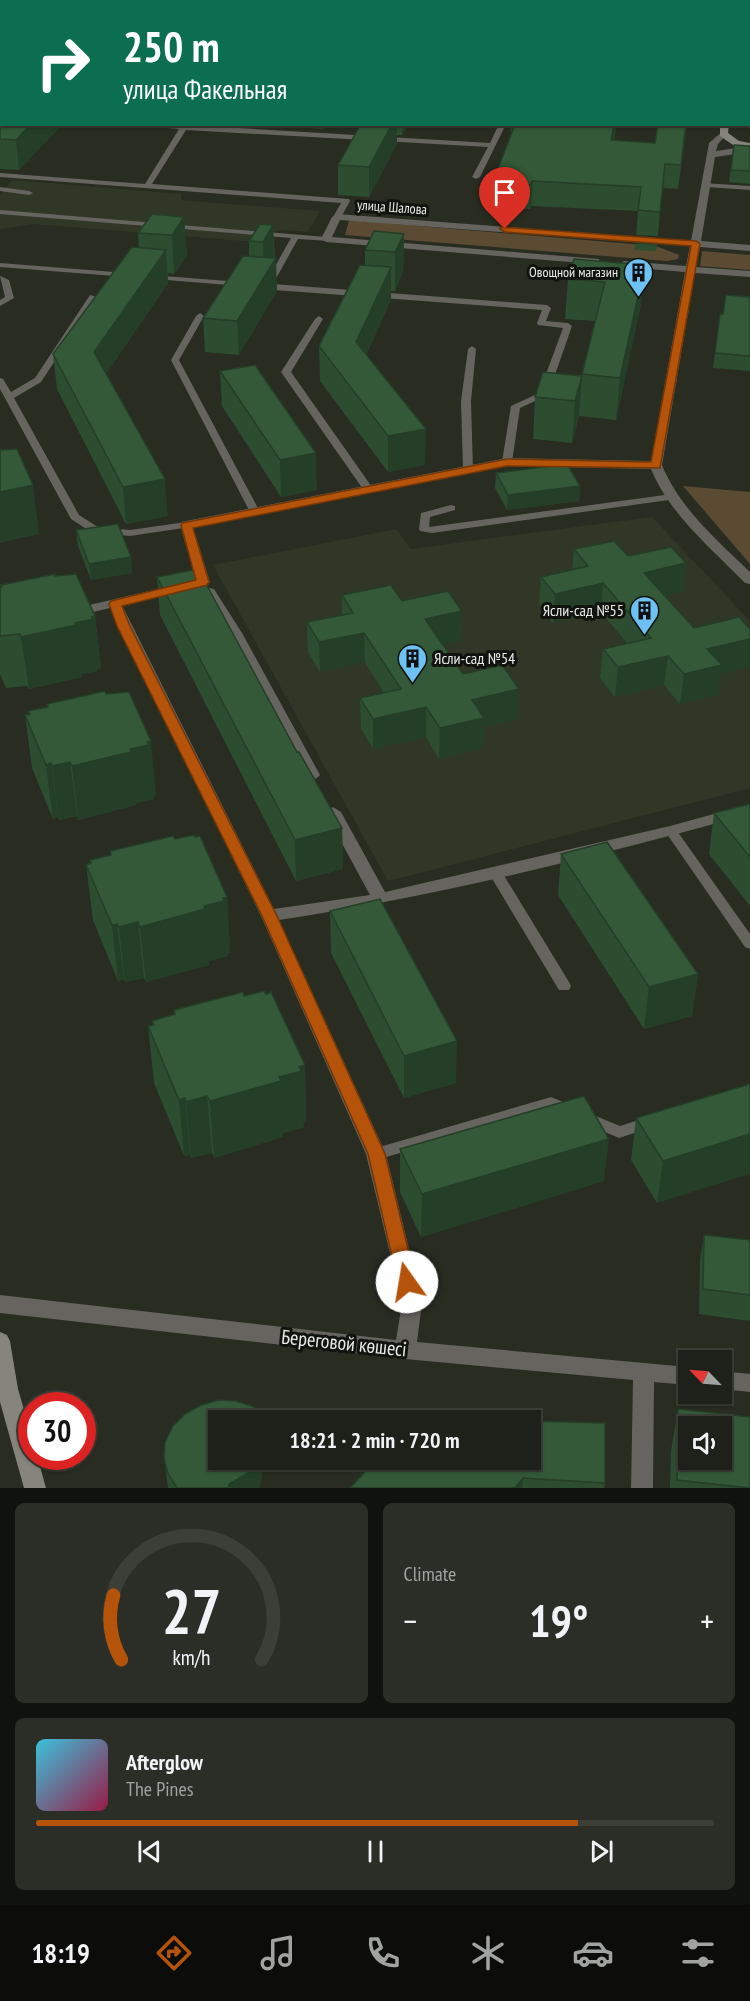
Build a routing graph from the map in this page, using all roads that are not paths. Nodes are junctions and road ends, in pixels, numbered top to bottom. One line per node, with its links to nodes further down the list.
1 (154, 126): 3 (lane)
2 (502, 126): 5 (lane)
3 (183, 128): 5 (lane); 11 (lane)
4 (724, 129): 6 (main road); 7 (street)
5 (493, 145): 9 (lane)
6 (750, 148): 7 (street)
7 (711, 155): 10 (street)
8 (0, 175): 11 (lane)
9 (476, 177)
10 (706, 185): 12 (lane); 19 (street)
11 (147, 186): 16 (lane)
12 (750, 188)
13 (0, 189): 14 (lane)
14 (29, 193)
15 (0, 213): 17 (lane)
16 (337, 217): 18 (street, улица Шалова); 19 (street, улица Шалова)
17 (296, 236): 18 (lane); 25 (lane)
18 (326, 239): 22 (street)
19 (696, 244): 20 (street, улица Шалова); 22 (street)
20 (750, 248)
21 (0, 265): 25 (lane)
22 (691, 269): 23 (street); 34 (street)
23 (750, 274)
24 (0, 278): 27 (lane)
25 (268, 286): 33 (lane)
26 (93, 297): 32 (lane)
27 (0, 303)
28 (200, 316): 39 (lane)
29 (319, 319): 36 (lane)
30 (472, 349): 35 (lane)
31 (0, 381): 32 (lane)
32 (9, 397): 40 (lane)
33 (507, 462): 34 (street); 35 (street)
34 (656, 465): 37 (street)
35 (468, 470): 36 (street)
36 (369, 490): 39 (street)
37 (672, 497): 38 (lane); 41 (street)
38 (451, 508)
39 (255, 512): 40 (street)
40 (186, 525): 42 (street)
41 (750, 580)
42 (203, 582): 43 (street); 48 (street)
43 (115, 604): 44 (street); 49 (street)
44 (57, 616)
45 (750, 809): 46 (street)
46 (671, 831): 47 (street); 50 (lane)
47 (495, 872): 48 (street); 51 (lane)
48 (380, 899): 49 (street)
49 (269, 916): 53 (street)
50 (750, 944)
51 (564, 986)
52 (662, 1119): 53 (lane)
53 (376, 1154): 56 (street)
54 (0, 1304): 56 (street, Береговой көшесі)
55 (0, 1341): 61 (main road)
56 (405, 1350): 57 (street, Береговой көшесі)
57 (644, 1371): 58 (street, Береговой көшесі); 62 (street)
58 (678, 1375)
59 (732, 1381): 60 (street)
60 (750, 1383)
61 (35, 1488)
62 (642, 1488)

